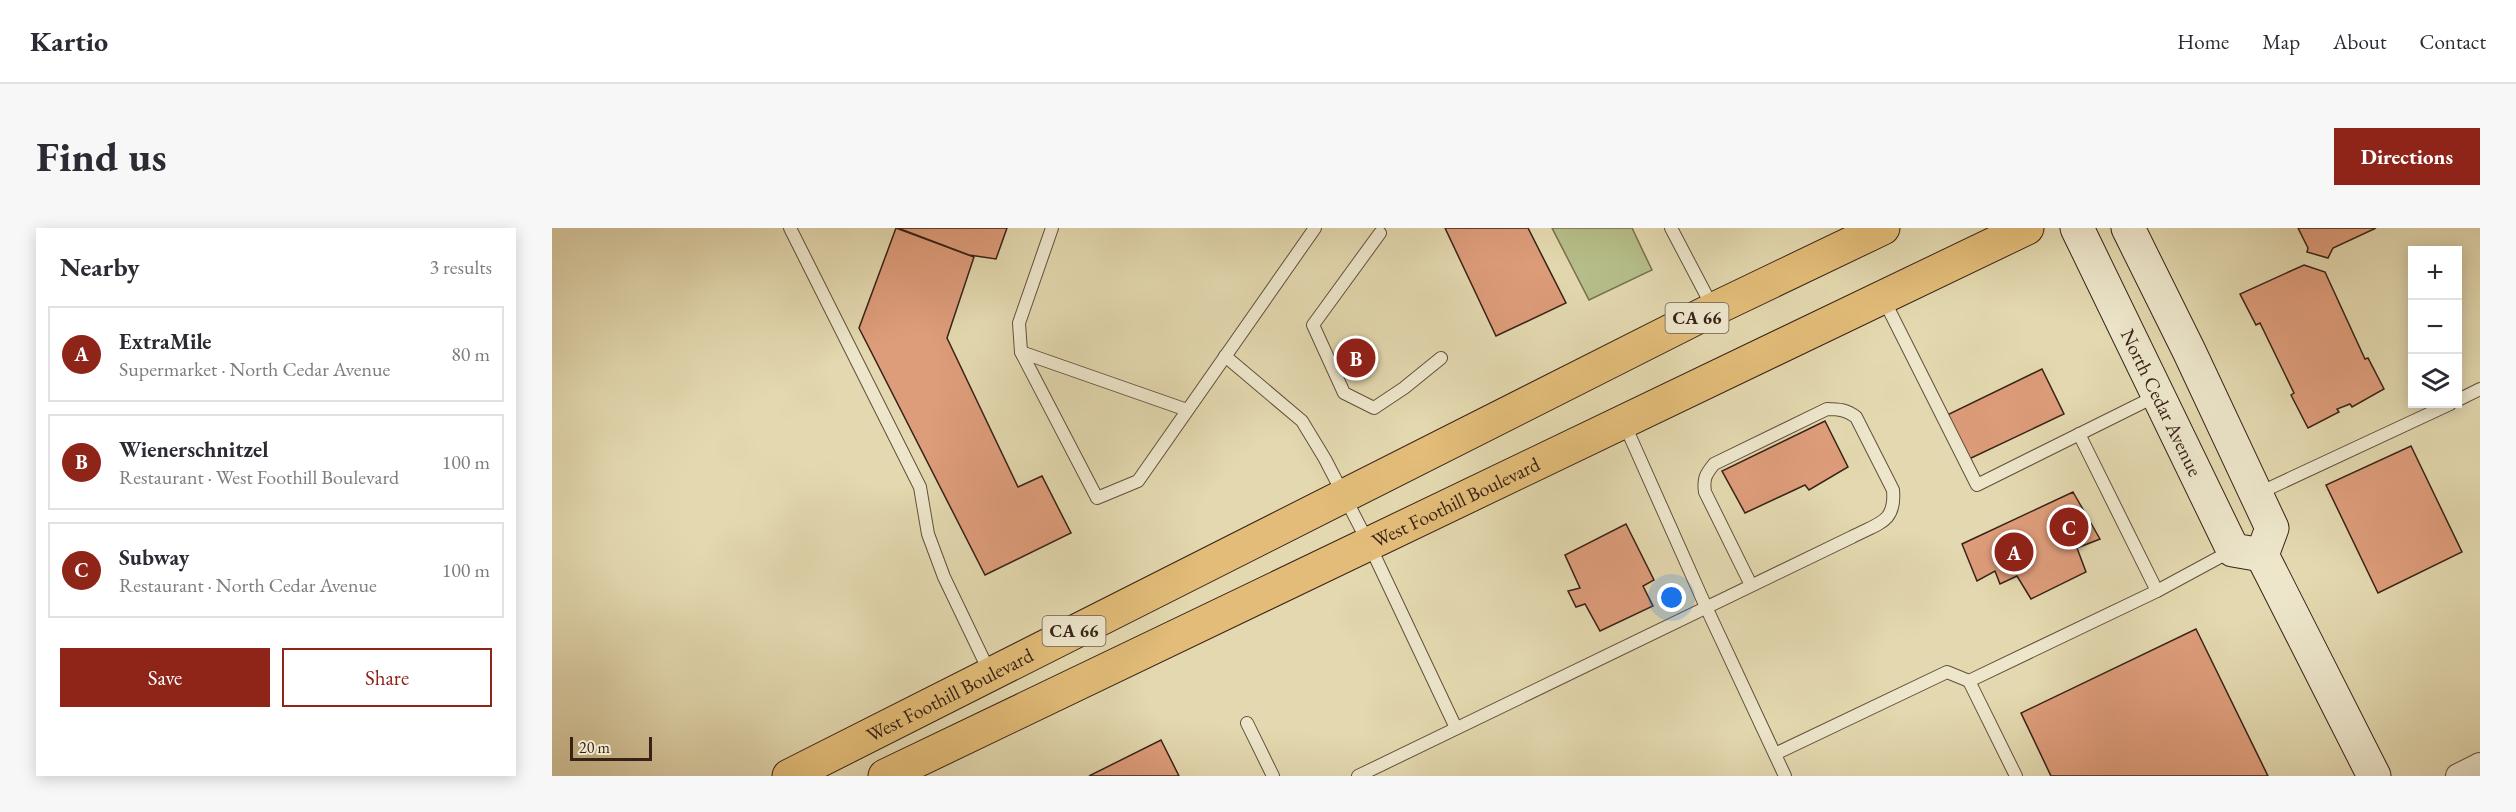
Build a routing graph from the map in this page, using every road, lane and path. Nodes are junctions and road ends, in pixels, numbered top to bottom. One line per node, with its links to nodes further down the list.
1 (790, 228): 29 (lane)
2 (1052, 228): 12 (lane)
3 (1315, 228): 13 (lane)
4 (1671, 228): 11 (lane)
5 (1883, 228): 11 (main road, West Foothill Boulevard / CA 66)
6 (2027, 228): 10 (main road, West Foothill Boulevard)
7 (2077, 228): 16 (main road, North Cedar Avenue)
8 (2128, 228): 22 (main road)
9 (1380, 233): 14 (lane)
10 (1883, 297): 20 (main road, West Foothill Boulevard); 21 (lane)
11 (1714, 309): 23 (main road, West Foothill Boulevard / CA 66)
12 (1021, 352): 19 (lane); 19 (lane)
13 (1226, 356): 19 (lane); 23 (lane)
14 (1441, 358)
15 (2480, 389): 17 (lane)
16 (2158, 396): 21 (lane); 25 (main road, North Cedar Avenue)
17 (2462, 398)
18 (2441, 408): 22 (lane)
19 (1187, 410)
20 (1623, 422): 24 (main road, West Foothill Boulevard); 28 (lane)
21 (2079, 434): 27 (lane)
22 (2256, 494): 25 (main road)
23 (1344, 495): 24 (lane); 29 (main road, West Foothill Boulevard / CA 66)
24 (1369, 544): 32 (lane); 36 (main road, West Foothill Boulevard)
25 (2248, 552): 27 (lane); 41 (main road, North Cedar Avenue)
26 (1751, 585): 26 (lane); 28 (lane)
27 (2157, 591): 30 (lane)
28 (1706, 607): 32 (lane); 33 (lane)
29 (991, 674): 35 (main road, West Foothill Boulevard / CA 66)
30 (1969, 681): 33 (lane); 40 (lane)
31 (1247, 723): 37 (lane)
32 (1456, 728): 38 (lane)
33 (1775, 754): 39 (lane)
34 (2480, 765): 42 (street)
35 (789, 776)
36 (885, 776)
37 (1273, 776)
38 (1358, 776)
39 (1785, 776)
40 (2016, 776)
41 (2374, 776)
42 (2458, 776)

